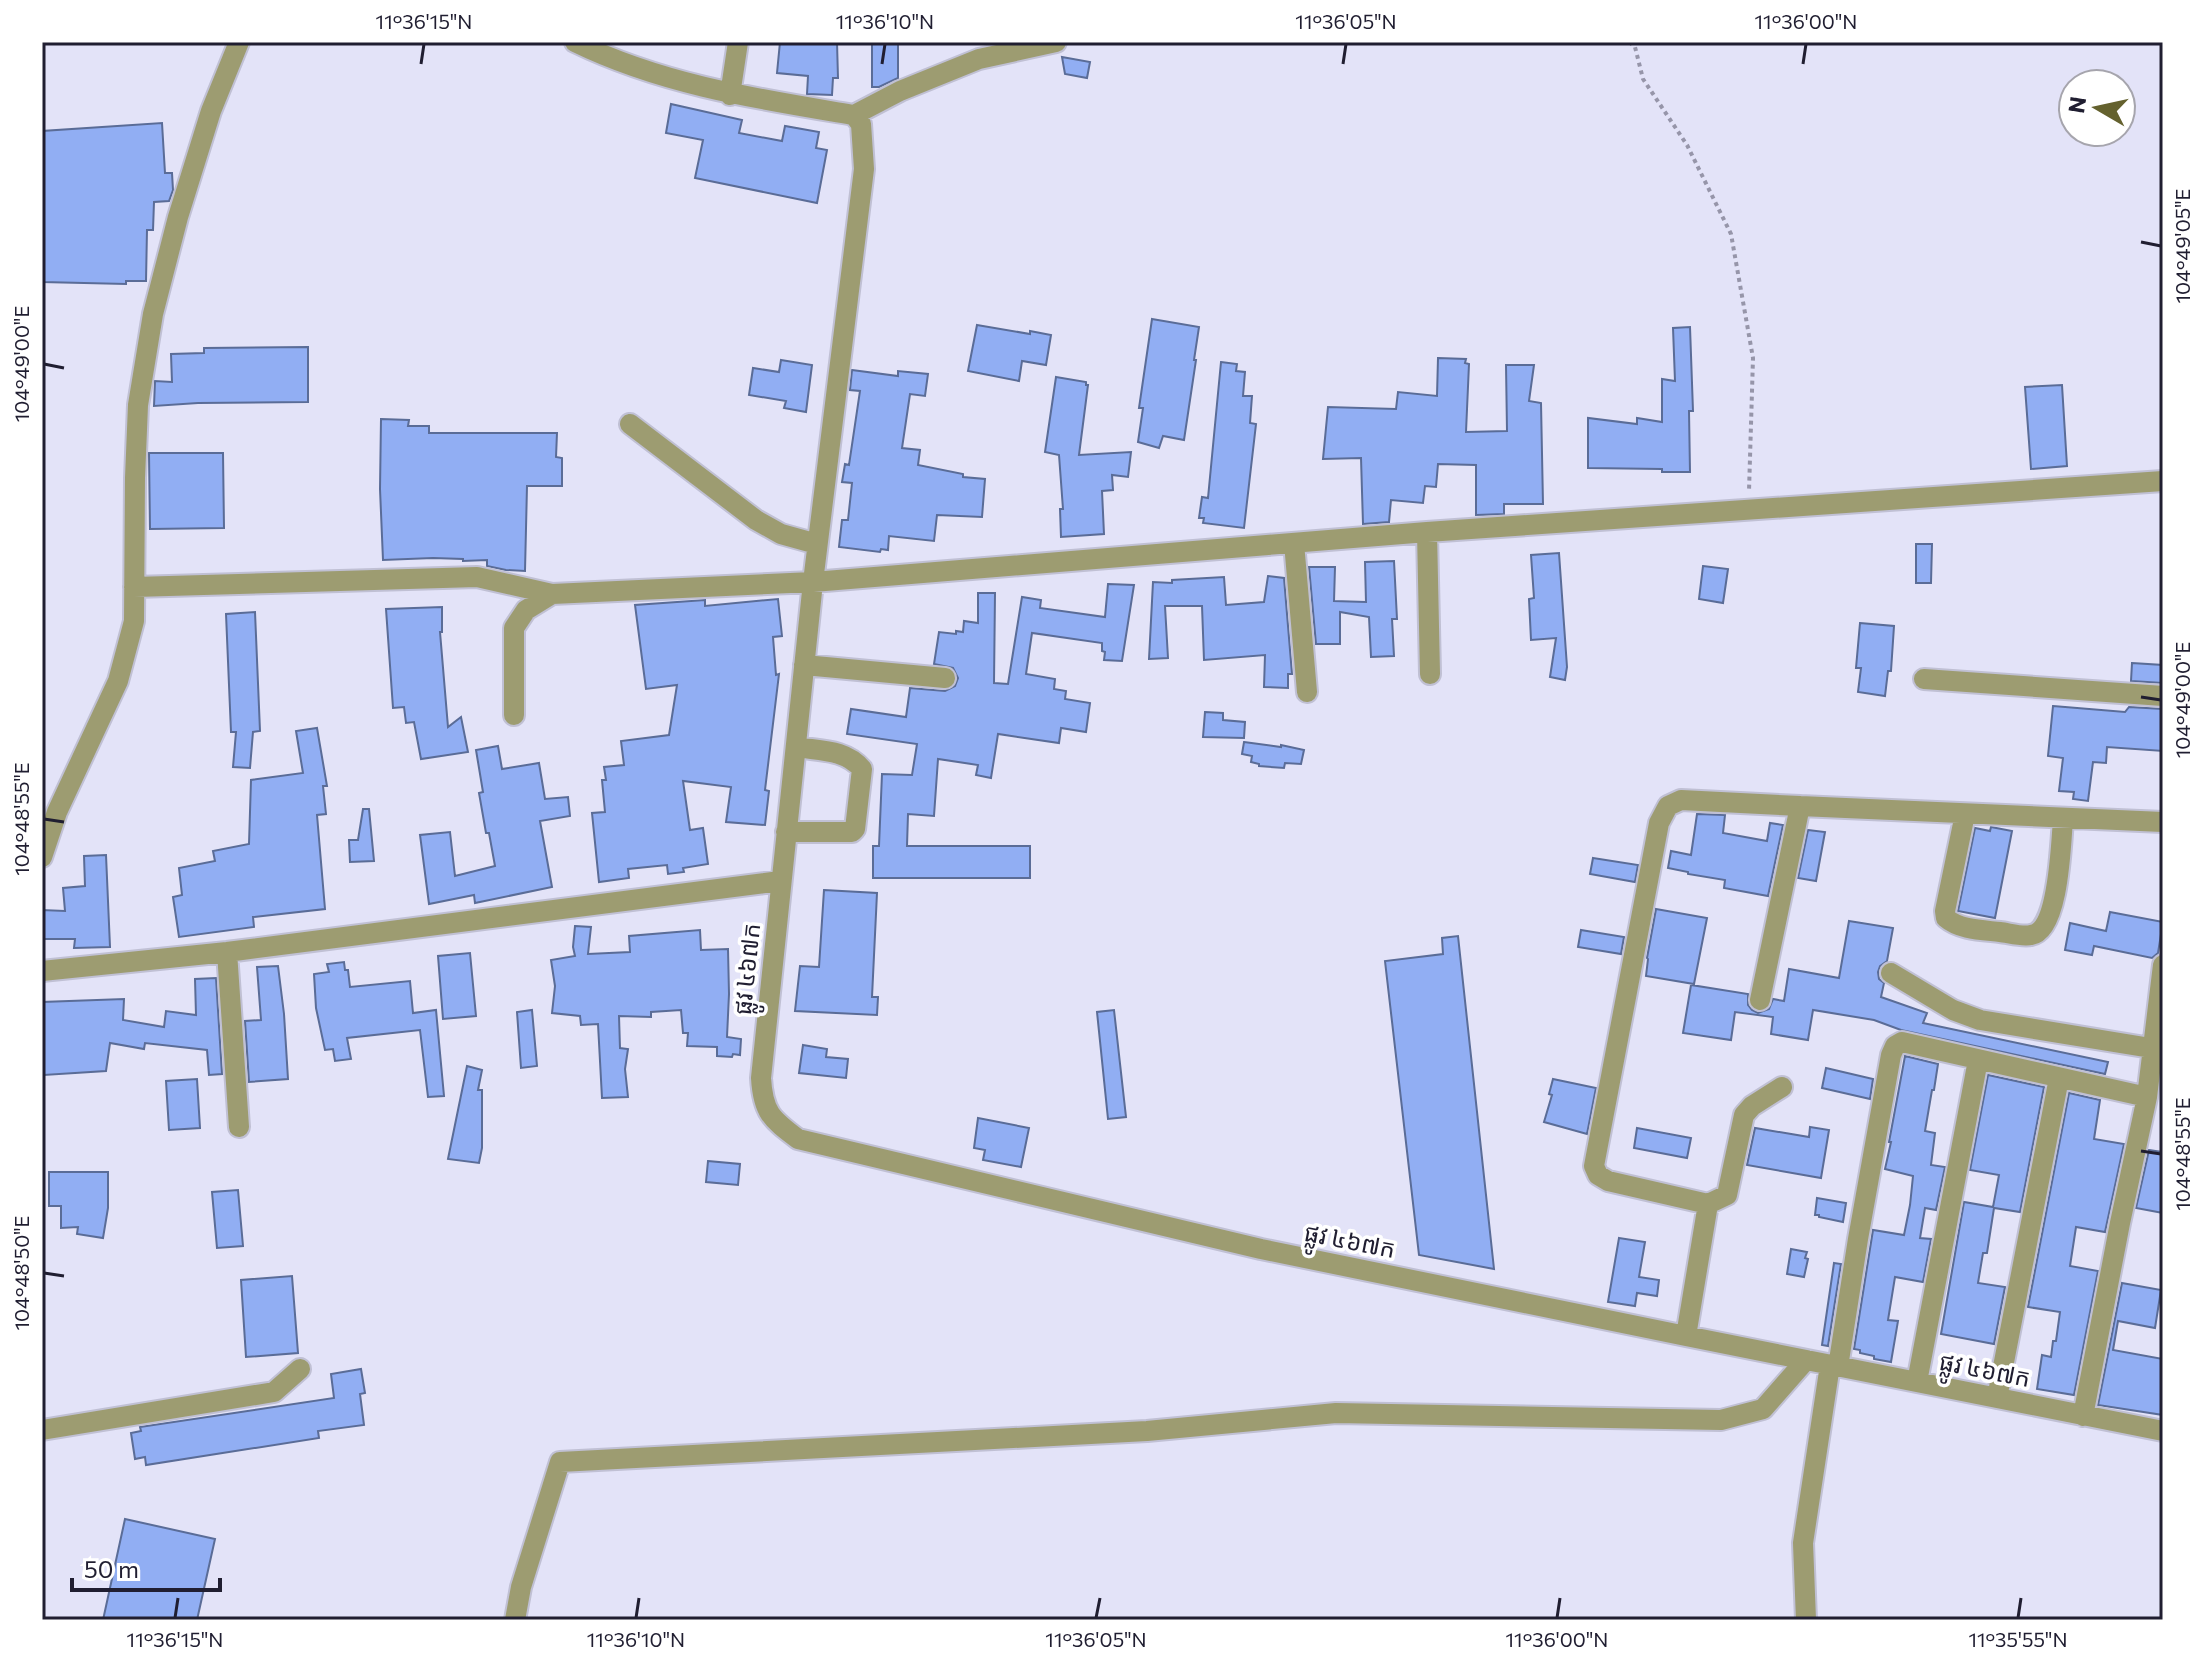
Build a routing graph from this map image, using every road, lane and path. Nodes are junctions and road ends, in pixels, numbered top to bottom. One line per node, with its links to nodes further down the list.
1 (239, 42): 15 (street)
2 (575, 42): 6 (street)
3 (738, 42): 6 (street)
4 (1056, 42): 7 (street)
5 (1629, 42): 10 (path)
6 (730, 95): 7 (street)
7 (854, 115): 13 (street, ផ្លូវ ៤៦៧ក)
8 (630, 424): 13 (street)
9 (2163, 481): 10 (street)
10 (1748, 510): 11 (street)
11 (1427, 532): 12 (street); 18 (street)
12 (1294, 543): 14 (street); 21 (street)
13 (817, 544): 14 (street, ផ្លូវ ៤៦៧ក)
14 (813, 582): 16 (street); 17 (street, ផ្លូវ ៤៦៧ក)
15 (134, 587): 16 (street); 30 (street)
16 (552, 594): 23 (street)
17 (804, 665): 19 (street); 24 (street, ផ្លូវ ៤៦៧ក)
18 (1430, 674)
19 (945, 678)
20 (1924, 679): 22 (street)
21 (1307, 692)
22 (2163, 696)
23 (514, 715)
24 (796, 747): 29 (street, ផ្លូវ ៤៦៧ក); 29 (street)
25 (1800, 806): 26 (street); 36 (street); 43 (street)
26 (1965, 814): 27 (street); 27 (street)
27 (2063, 819): 28 (street)
28 (2163, 822)
29 (786, 832): 31 (street, ផ្លូវ ៤៦៧ក)
30 (42, 857)
31 (780, 881): 32 (street); 44 (street, ផ្លូវ ៤៦៧ក)
32 (227, 952): 34 (street); 42 (street)
33 (2163, 965): 37 (street)
34 (42, 971)
35 (1891, 973): 37 (street)
36 (1760, 1000)
37 (2159, 1050): 41 (street)
38 (1978, 1060): 39 (street); 46 (street); 48 (street)
39 (2059, 1078): 41 (street); 49 (street)
40 (1782, 1087): 43 (street)
41 (2147, 1097): 50 (street)
42 (239, 1127)
43 (1708, 1204): 44 (street)
44 (1686, 1336): 45 (street, ផ្លូវ ៤៦៧ក)
45 (1806, 1360): 46 (street, ផ្លូវ ៤៦៧ក); 53 (street)
46 (1834, 1366): 48 (street, ផ្លូវ ៤៦៧ក); 54 (street)
47 (300, 1369): 51 (street)
48 (1917, 1382): 49 (street, ផ្លូវ ៤៦៧ក)
49 (1997, 1398): 50 (street, ផ្លូវ ៤៦៧ក)
50 (2083, 1416): 52 (street, ផ្លូវ ៤៦៧ក)
51 (42, 1430)
52 (2163, 1431)
53 (515, 1620)
54 (1806, 1620)

